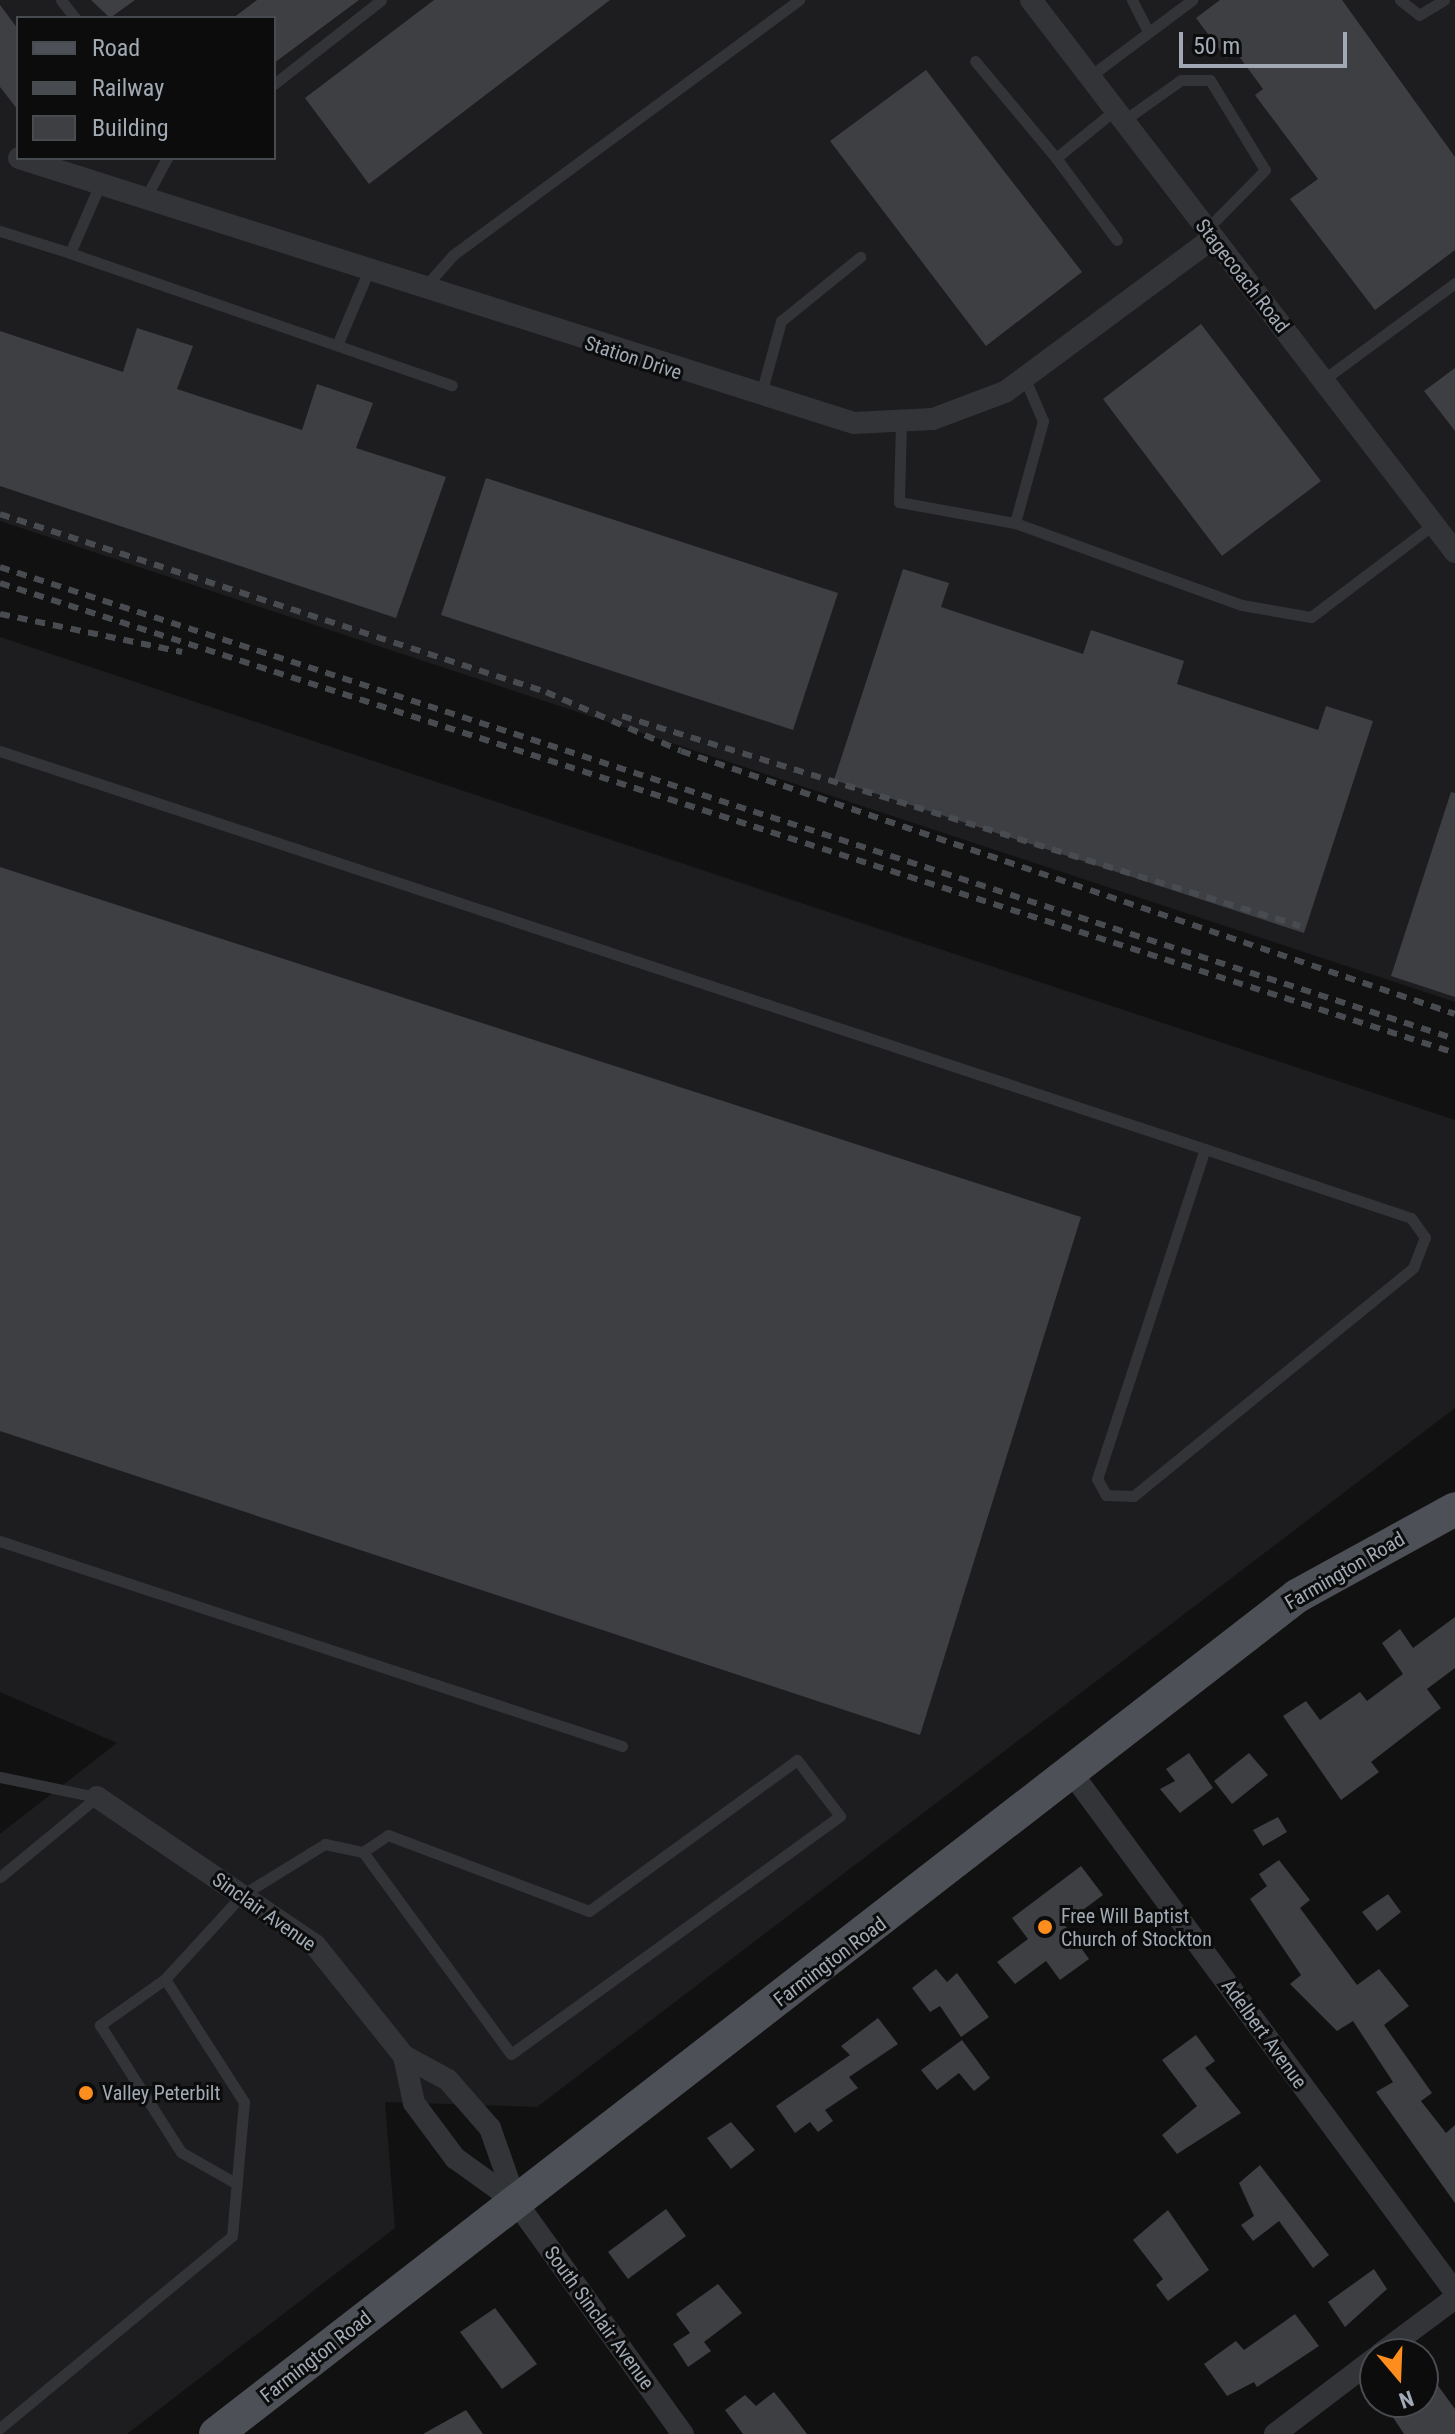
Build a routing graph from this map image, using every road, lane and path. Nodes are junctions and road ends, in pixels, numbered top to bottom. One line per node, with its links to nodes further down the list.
1 (61, 0): 9 (lane)
2 (381, 0): 13 (lane)
3 (799, 0): 27 (lane)
4 (1031, 0): 12 (street, Stagecoach Road)
5 (1132, 0): 10 (lane)
6 (1192, 0): 10 (lane)
7 (1400, 0): 8 (lane)
8 (1444, 0)
9 (73, 16)
10 (1148, 31): 12 (lane)
11 (975, 61): 15 (lane)
12 (1089, 77): 14 (street, Stagecoach Road)
13 (276, 82)
14 (1119, 116): 15 (lane); 21 (street, Stagecoach Road); 21 (lane)
15 (1056, 158): 22 (lane)
16 (24, 160): 18 (street, Station Drive)
17 (166, 160): 19 (lane)
18 (100, 184): 19 (street, Station Drive); 23 (lane)
19 (145, 199): 25 (street, Station Drive)
20 (0, 231): 23 (lane)
21 (1210, 234): 29 (street, Station Drive); 30 (street, Stagecoach Road)
22 (1117, 240)
23 (70, 253): 28 (lane)
24 (860, 257): 32 (lane)
25 (368, 272): 27 (street, Station Drive); 28 (lane)
26 (1455, 283): 30 (lane)
27 (423, 289): 32 (street, Station Drive)
28 (337, 345): 31 (lane)
29 (1025, 379): 33 (street, Station Drive); 34 (lane)
30 (1323, 380): 35 (street, Stagecoach Road)
31 (452, 385)
32 (760, 399): 33 (street, Station Drive)
33 (901, 423): 34 (lane)
34 (1015, 523): 35 (lane)
35 (1434, 524): 36 (street, Stagecoach Road)
36 (1455, 552)
37 (0, 751): 38 (lane)
38 (1205, 1149): 38 (lane)
39 (1455, 1509): 42 (main road, Farmington Road)
40 (0, 1541): 41 (lane)
41 (622, 1746)
42 (1074, 1776): 51 (main road, Farmington Road); 52 (street, Adelbert Avenue)
43 (0, 1777): 44 (lane)
44 (97, 1797): 46 (lane); 47 (street, Sinclair Avenue)
45 (363, 1852): 45 (lane); 47 (lane)
46 (0, 1877)
47 (242, 1895): 48 (lane); 49 (street, Sinclair Avenue)
48 (165, 1979): 50 (lane); 50 (lane)
49 (404, 2056): 51 (street, Sinclair Avenue); 51 (street, Sinclair Avenue)
50 (237, 2184): 55 (lane)
51 (516, 2202): 56 (main road, Farmington Road); 57 (street, South Sinclair Avenue)
52 (1455, 2295): 53 (street)
53 (1400, 2338)
54 (1359, 2370): 58 (street)
55 (0, 2428)
56 (216, 2434)
57 (683, 2434)
58 (1275, 2434)

